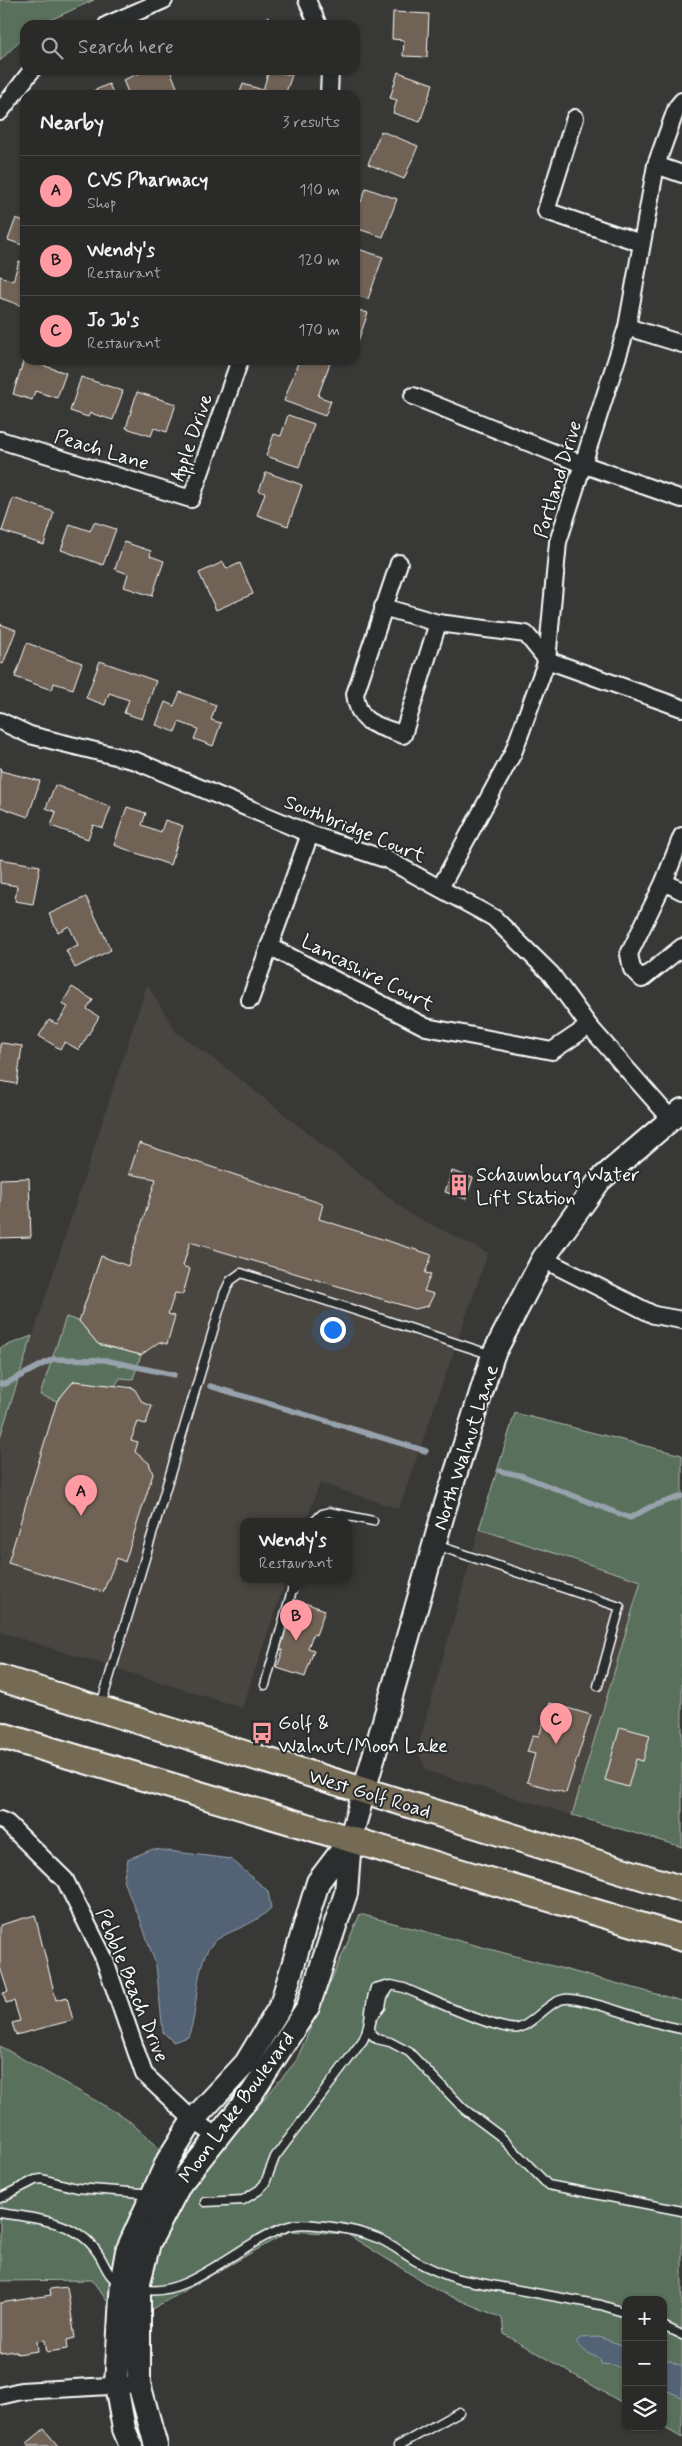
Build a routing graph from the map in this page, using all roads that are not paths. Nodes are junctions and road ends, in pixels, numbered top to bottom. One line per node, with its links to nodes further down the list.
1 (164, 0): 3 (street)
2 (307, 0): 4 (street)
3 (118, 20)
4 (316, 20)
5 (28, 75): 9 (street)
6 (330, 75): 7 (street)
7 (329, 90)
8 (682, 101): 11 (street, Portland Drive)
9 (0, 112)
10 (575, 118): 13 (street)
11 (656, 165): 12 (street); 13 (street, Portland Drive)
12 (682, 174)
13 (641, 243): 14 (street, Portland Drive)
14 (627, 328): 15 (street); 19 (street, Portland Drive)
15 (682, 344)
16 (238, 365): 20 (street, Apple Drive)
17 (413, 396): 19 (street)
18 (0, 440): 20 (street, Peach Lane)
19 (582, 464): 21 (street); 25 (street, Portland Drive)
20 (192, 499)
21 (682, 500)
22 (399, 563): 23 (street)
23 (383, 608): 24 (street); 24 (street)
24 (438, 623): 25 (street)
25 (546, 660): 26 (street); 31 (street, Portland Drive)
26 (682, 708)
27 (0, 721): 28 (street, Southbridge Court)
28 (310, 834): 31 (street, Southbridge Court); 33 (street, Lancashire Court)
29 (682, 836): 30 (street)
30 (664, 882): 32 (street); 34 (street)
31 (440, 888): 36 (street, Southbridge Court)
32 (682, 892)
33 (269, 946): 35 (street, Lancashire Court); 36 (street, Lancashire Court)
34 (682, 946)
35 (250, 1000)
36 (589, 1026): 37 (street, Southbridge Court)
37 (676, 1114): 38 (street, North Walnut Lane)
38 (543, 1259): 39 (street); 40 (street, North Walnut Lane)
39 (682, 1320)
40 (494, 1355): 43 (street, North Walnut Lane); 48 (lane)
41 (318, 1518): 42 (lane)
42 (373, 1521)
43 (434, 1545): 47 (lane); 50 (street, North Walnut Lane)
44 (295, 1583): 46 (lane)
45 (0, 1678): 48 (main road, West Golf Road)
46 (265, 1685)
47 (598, 1686)
48 (100, 1710): 50 (main road, West Golf Road)
49 (0, 1735): 52 (main road)
50 (364, 1792): 52 (street, North Walnut Lane); 53 (main road, West Golf Road)
51 (0, 1820): 59 (street, Pebble Beach Drive)
52 (350, 1840): 54 (main road); 59 (street, Moon Lake Boulevard); 60 (street, Moon Lake Boulevard)
53 (682, 1888)
54 (682, 1938)
55 (375, 1988): 58 (lane)
56 (682, 2029): 57 (lane)
57 (377, 2039): 58 (lane); 64 (lane)
58 (359, 2045): 63 (lane)
59 (193, 2120): 60 (street, Pebble Beach Drive); 66 (street, Moon Lake Boulevard)
60 (216, 2136): 66 (street, Moon Lake Boulevard)
61 (142, 2193): 62 (lane)
62 (0, 2198)
63 (206, 2202)
64 (682, 2211)
65 (0, 2213): 66 (lane)
66 (130, 2286): 67 (lane); 70 (street, Moon Lake Boulevard); 71 (street, Moon Lake Boulevard)
67 (622, 2312)
68 (667, 2328): 69 (lane)
69 (682, 2336)
70 (139, 2384): 71 (street); 75 (street, Moon Lake Boulevard)
71 (116, 2385): 72 (street); 74 (street, Moon Lake Boulevard)
72 (0, 2396)
73 (459, 2412): 76 (lane)
74 (131, 2446)
75 (156, 2446)
76 (398, 2446)

